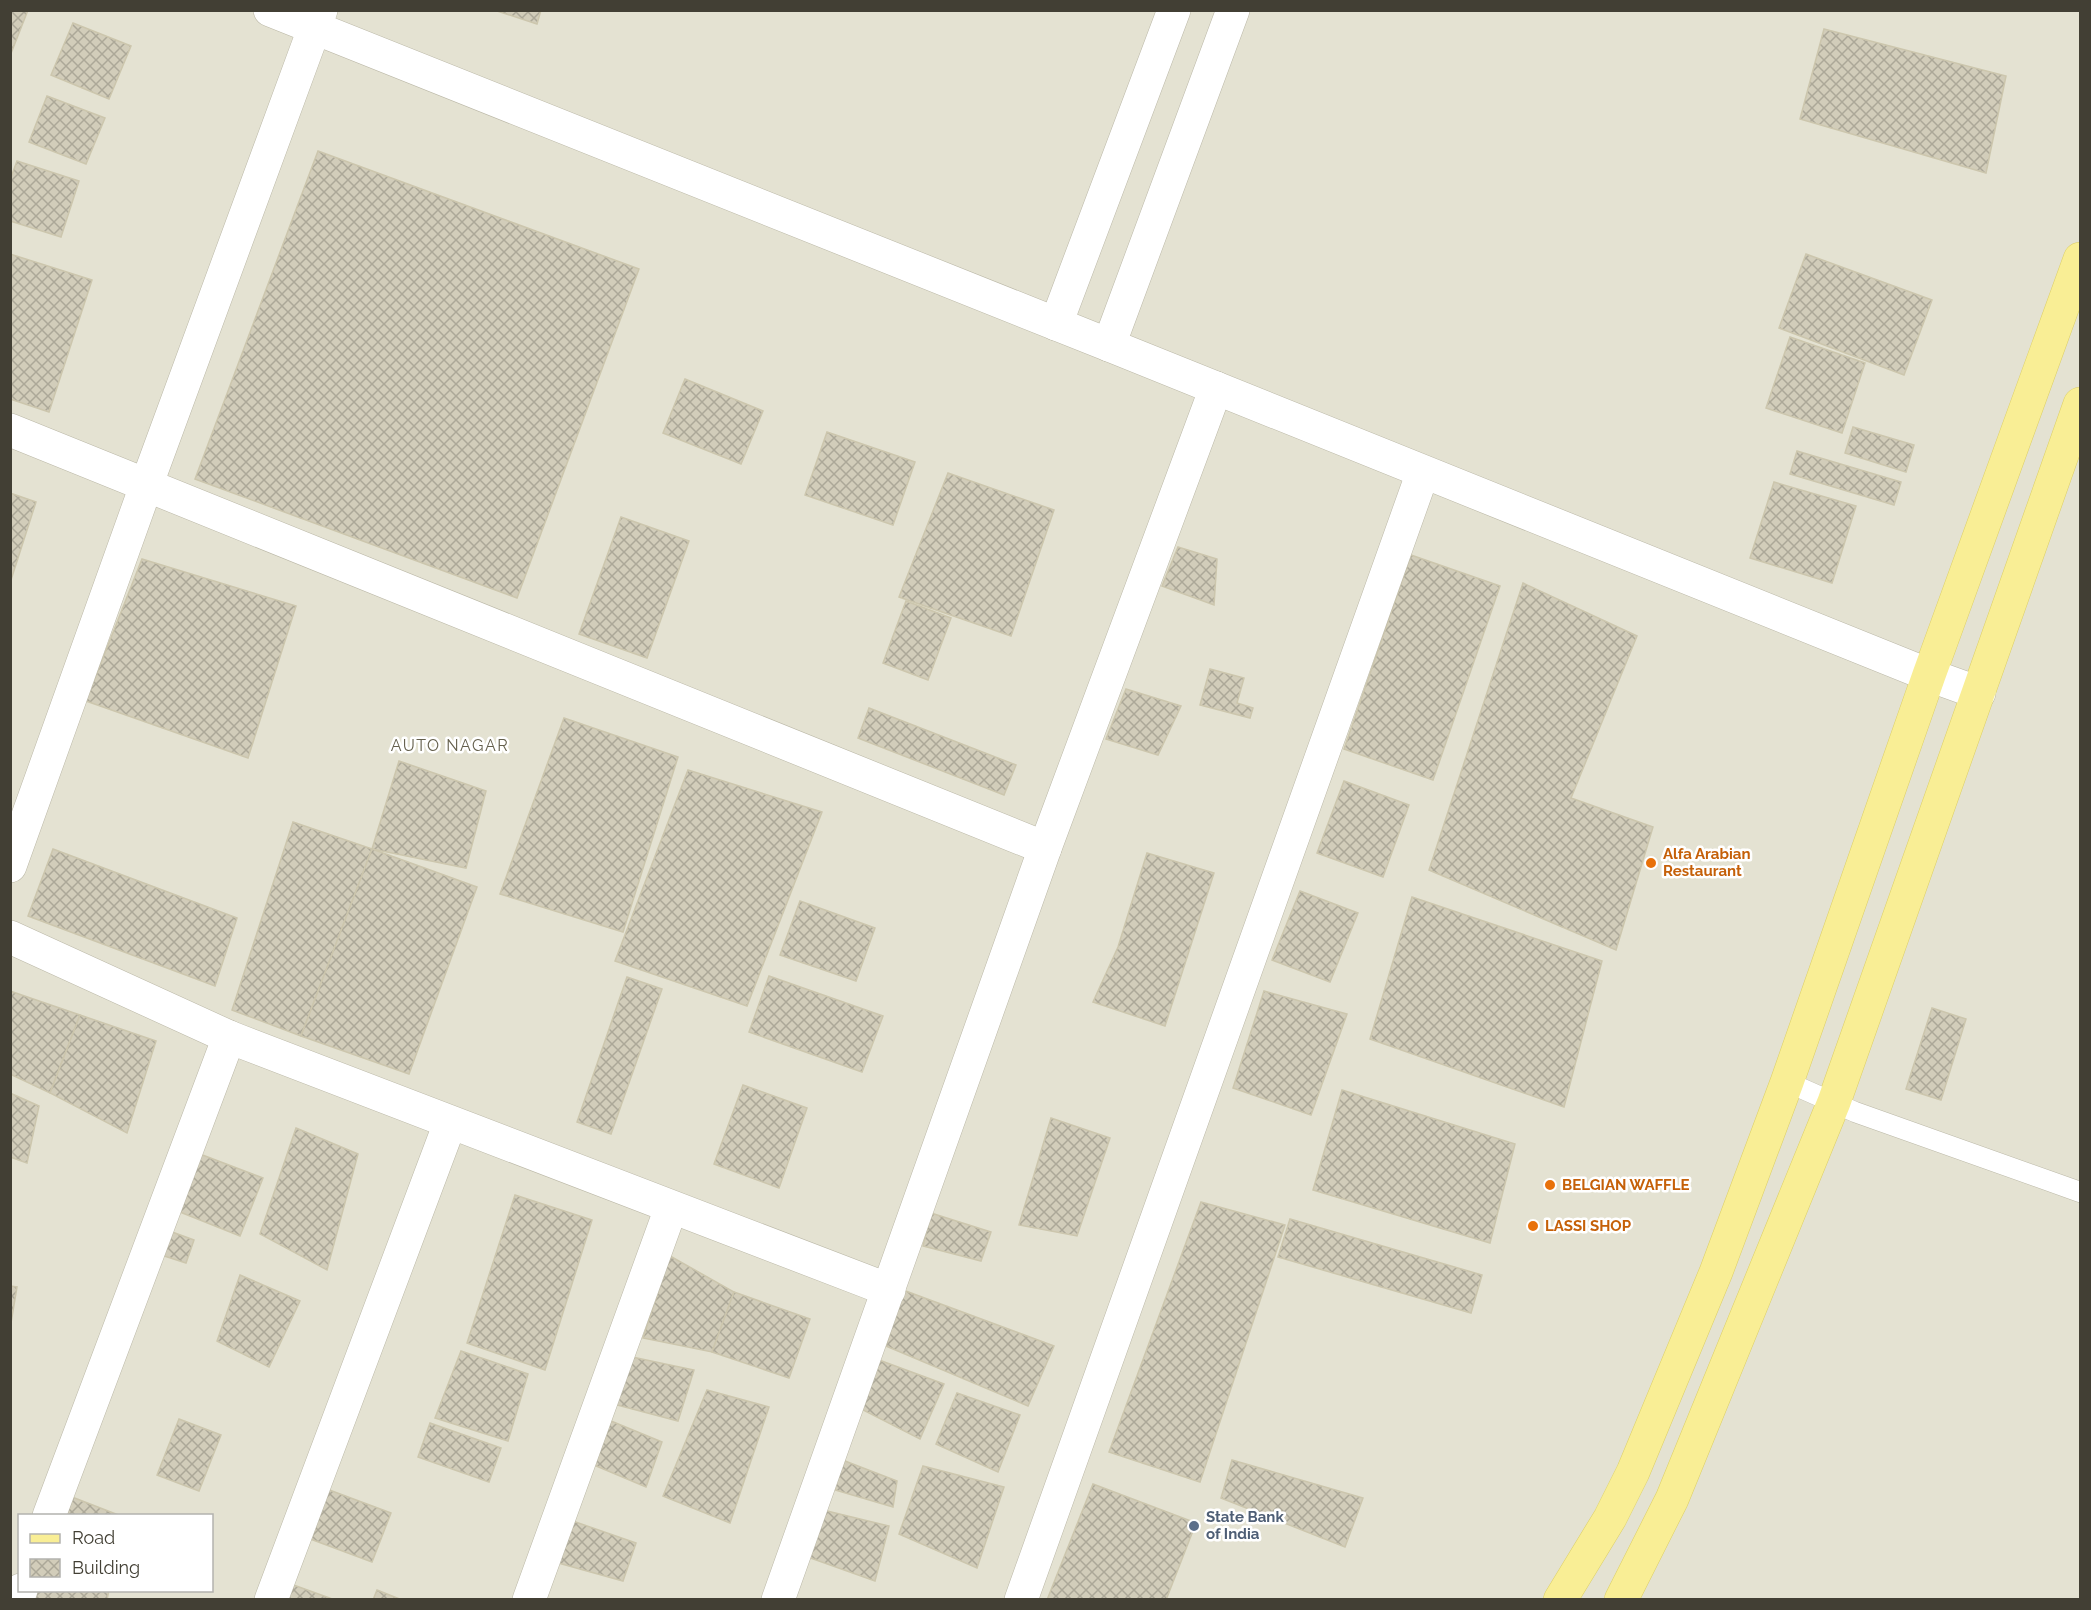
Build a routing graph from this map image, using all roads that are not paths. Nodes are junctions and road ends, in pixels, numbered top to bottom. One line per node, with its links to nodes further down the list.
1 (270, 10): 4 (street)
2 (1174, 10): 6 (street)
3 (1233, 10): 7 (street)
4 (318, 19): 6 (street); 12 (street)
5 (2080, 259): 13 (main road)
6 (1056, 324): 7 (street)
7 (1109, 345): 8 (street)
8 (1216, 388): 11 (street); 15 (street)
9 (2080, 404): 14 (main road)
10 (10, 430): 12 (street)
11 (1423, 472): 13 (street); 29 (street)
12 (146, 486): 15 (street); 16 (street)
13 (1929, 675): 14 (street); 19 (main road)
14 (1978, 693): 20 (main road)
15 (1045, 848): 24 (street)
16 (10, 867)
17 (10, 937): 18 (street)
18 (229, 1037): 21 (street); 25 (street)
19 (1787, 1082): 20 (lane); 30 (main road)
20 (1834, 1102): 22 (lane); 31 (main road)
21 (450, 1123): 23 (street); 26 (street)
22 (2080, 1192)
23 (671, 1208): 24 (street); 27 (street)
24 (889, 1290): 28 (street)
25 (49, 1514)
26 (271, 1599)
27 (529, 1599)
28 (778, 1599)
29 (1022, 1599)
30 (1560, 1599)
31 (1621, 1599)

